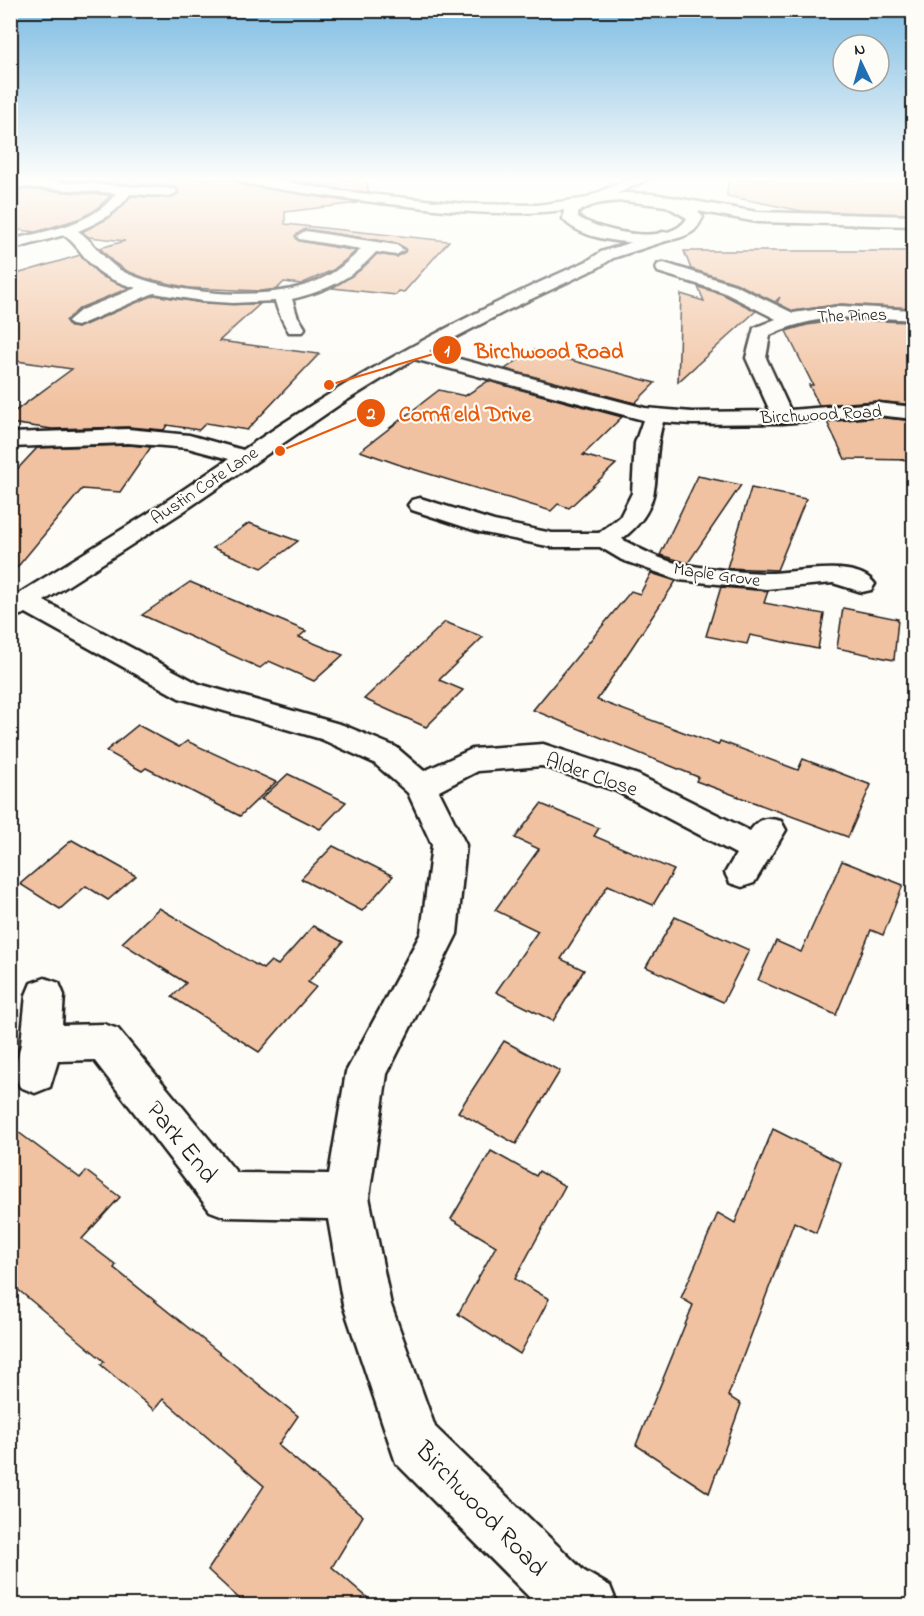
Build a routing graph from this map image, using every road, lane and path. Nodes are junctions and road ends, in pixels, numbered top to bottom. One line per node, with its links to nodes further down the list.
1 (93, 254): 5 (main road)
2 (366, 254): 6 (main road)
3 (607, 255): 11 (main road, Austin Cote Lane)
4 (664, 268): 9 (main road, The Pines)
5 (153, 286): 6 (main road); 10 (main road)
6 (283, 297): 8 (main road)
7 (914, 315): 9 (main road, The Pines)
8 (268, 319)
9 (790, 319): 14 (main road, The Pines)
10 (101, 324)
11 (412, 352): 13 (main road, Birchwood Road); 16 (main road, Austin Cote Lane)
12 (914, 413): 14 (main road, Birchwood Road)
13 (655, 415): 14 (main road, Birchwood Road); 18 (main road)
14 (783, 417)
15 (10, 440): 16 (main road)
16 (245, 457): 20 (main road, Austin Cote Lane)
17 (420, 505): 18 (main road, Maple Grove)
18 (605, 540): 19 (main road, Maple Grove)
19 (862, 584)
20 (18, 607): 21 (main road, Birchwood Road)
21 (421, 786): 22 (main road, Alder Close); 24 (main road, Birchwood Road)
22 (756, 851)
23 (45, 995): 24 (main road, Park End)
24 (347, 1197): 25 (main road, Birchwood Road)
25 (590, 1605)

